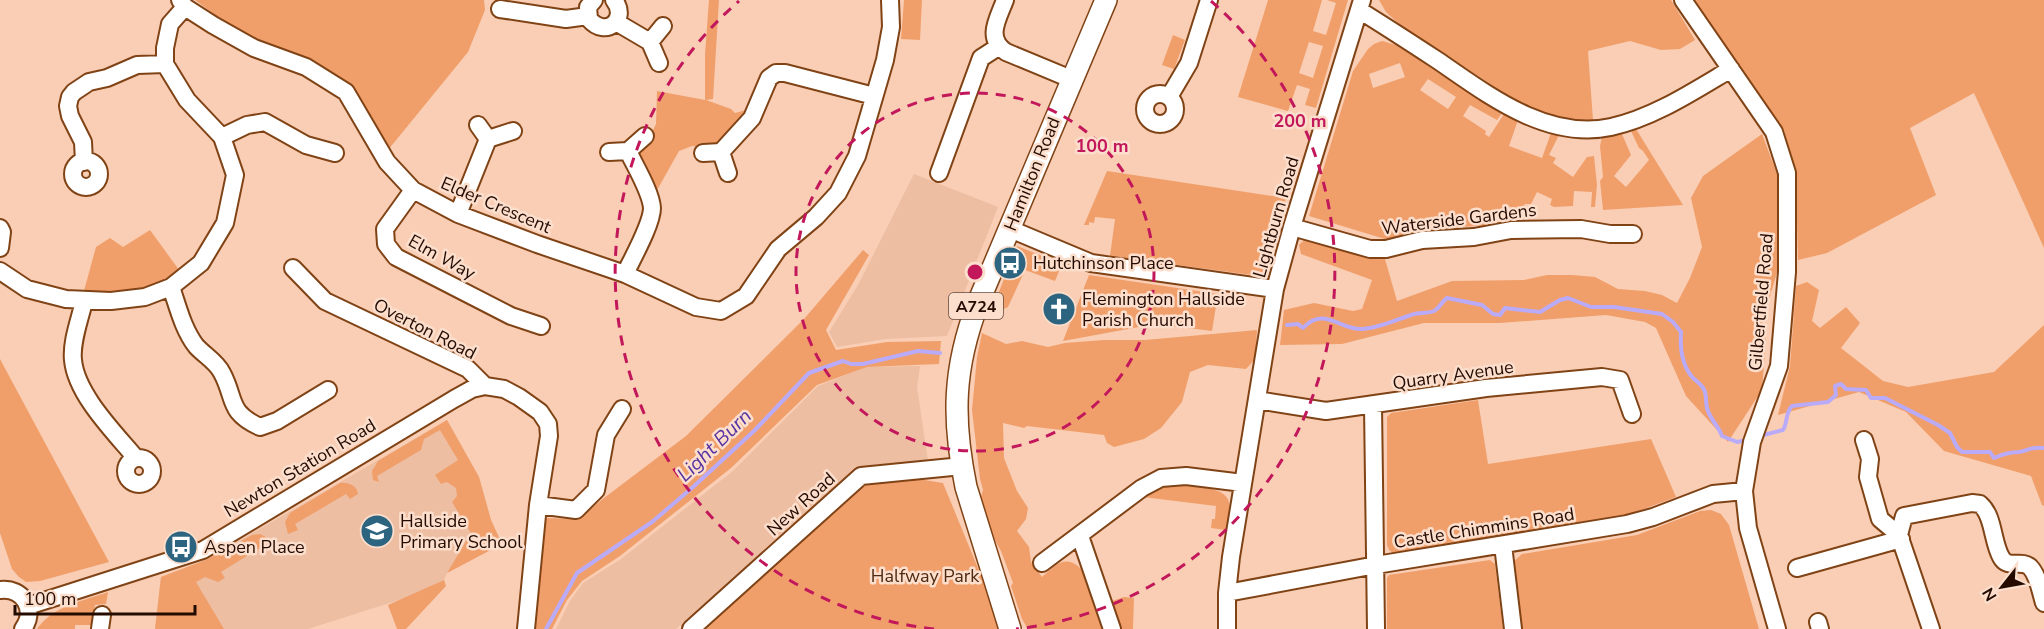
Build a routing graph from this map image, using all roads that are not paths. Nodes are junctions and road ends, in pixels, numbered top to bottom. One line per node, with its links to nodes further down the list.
1 (614, 0): 11 (street)
2 (890, 0): 19 (street)
3 (1005, 0): 14 (street)
4 (1106, 0): 18 (main road, Hamilton Road / A724)
5 (1209, 0): 20 (street)
6 (1683, 0): 17 (street, Gilbertfield Road)
7 (182, 3): 16 (street); 32 (street, Elder Crescent)
8 (1361, 5): 17 (street); 34 (street, Lightburn Road)
9 (591, 8): 10 (street); 11 (street)
10 (500, 9)
11 (616, 22): 13 (street)
12 (663, 26): 13 (street)
13 (650, 42): 15 (street)
14 (998, 47): 18 (street); 31 (street)
15 (659, 63)
16 (165, 64): 23 (street); 29 (street)
17 (1731, 69): 56 (street, Gilbertfield Road)
18 (1071, 79): 36 (main road, Hamilton Road / A724)
19 (874, 96): 26 (street); 41 (street, Elder Crescent)
20 (1169, 97)
21 (513, 132): 33 (street)
22 (645, 136): 24 (street)
23 (222, 137): 27 (street); 42 (street)
24 (628, 151): 25 (street); 41 (street)
25 (609, 152)
26 (721, 152): 28 (street); 30 (street)
27 (335, 153)
28 (703, 153)
29 (84, 162)
30 (728, 173)
31 (939, 173)
32 (413, 189): 33 (street, Elder Crescent); 45 (street, Elm Way)
33 (458, 214): 41 (street, Elder Crescent)
34 (1292, 227): 37 (street, Waterside Gardens); 43 (street, Lightburn Road)
35 (0, 228): 38 (street)
36 (1010, 229): 43 (street); 54 (main road, Hamilton Road / A724)
37 (1633, 234)
38 (0, 248)
39 (293, 268): 46 (street, Overton Road)
40 (0, 271): 44 (street)
41 (625, 274)
42 (171, 287): 44 (street); 47 (street)
43 (1275, 290): 48 (street, Lightburn Road)
44 (84, 301): 53 (street)
45 (541, 326)
46 (485, 386): 57 (street, Overton Road); 67 (street, Newton Station Road)
47 (328, 390)
48 (1257, 400): 49 (street, Quarry Avenue); 55 (street, Lightburn Road)
49 (1372, 406): 51 (street, Quarry Avenue); 62 (street)
50 (622, 409): 57 (street)
51 (1632, 414)
52 (1864, 440): 59 (street)
53 (135, 457)
54 (962, 466): 70 (street, New Road); 71 (main road, Hamilton Road / A724)
55 (1243, 483): 58 (street); 65 (street, Lightburn Road)
56 (1744, 490): 60 (street, Castle Chimmins Road); 76 (street, Gilbertfield Road)
57 (538, 505): 69 (street, Overton Road)
58 (1080, 536): 61 (street); 72 (street)
59 (1900, 537): 63 (street); 66 (street); 77 (street)
60 (1503, 545): 62 (street, Castle Chimmins Road); 75 (street)
61 (1042, 563)
62 (1376, 565): 65 (street, Castle Chimmins Road); 74 (street)
63 (1797, 568)
64 (0, 590): 67 (street)
65 (1227, 593): 73 (street, Lightburn Road)
66 (2044, 603)
67 (28, 606): 68 (street)
68 (23, 629)
69 (526, 629)
70 (691, 629)
71 (1010, 629)
72 (1112, 629)
73 (1227, 629)
74 (1376, 629)
75 (1513, 629)
76 (1777, 629)
77 (1930, 629)

